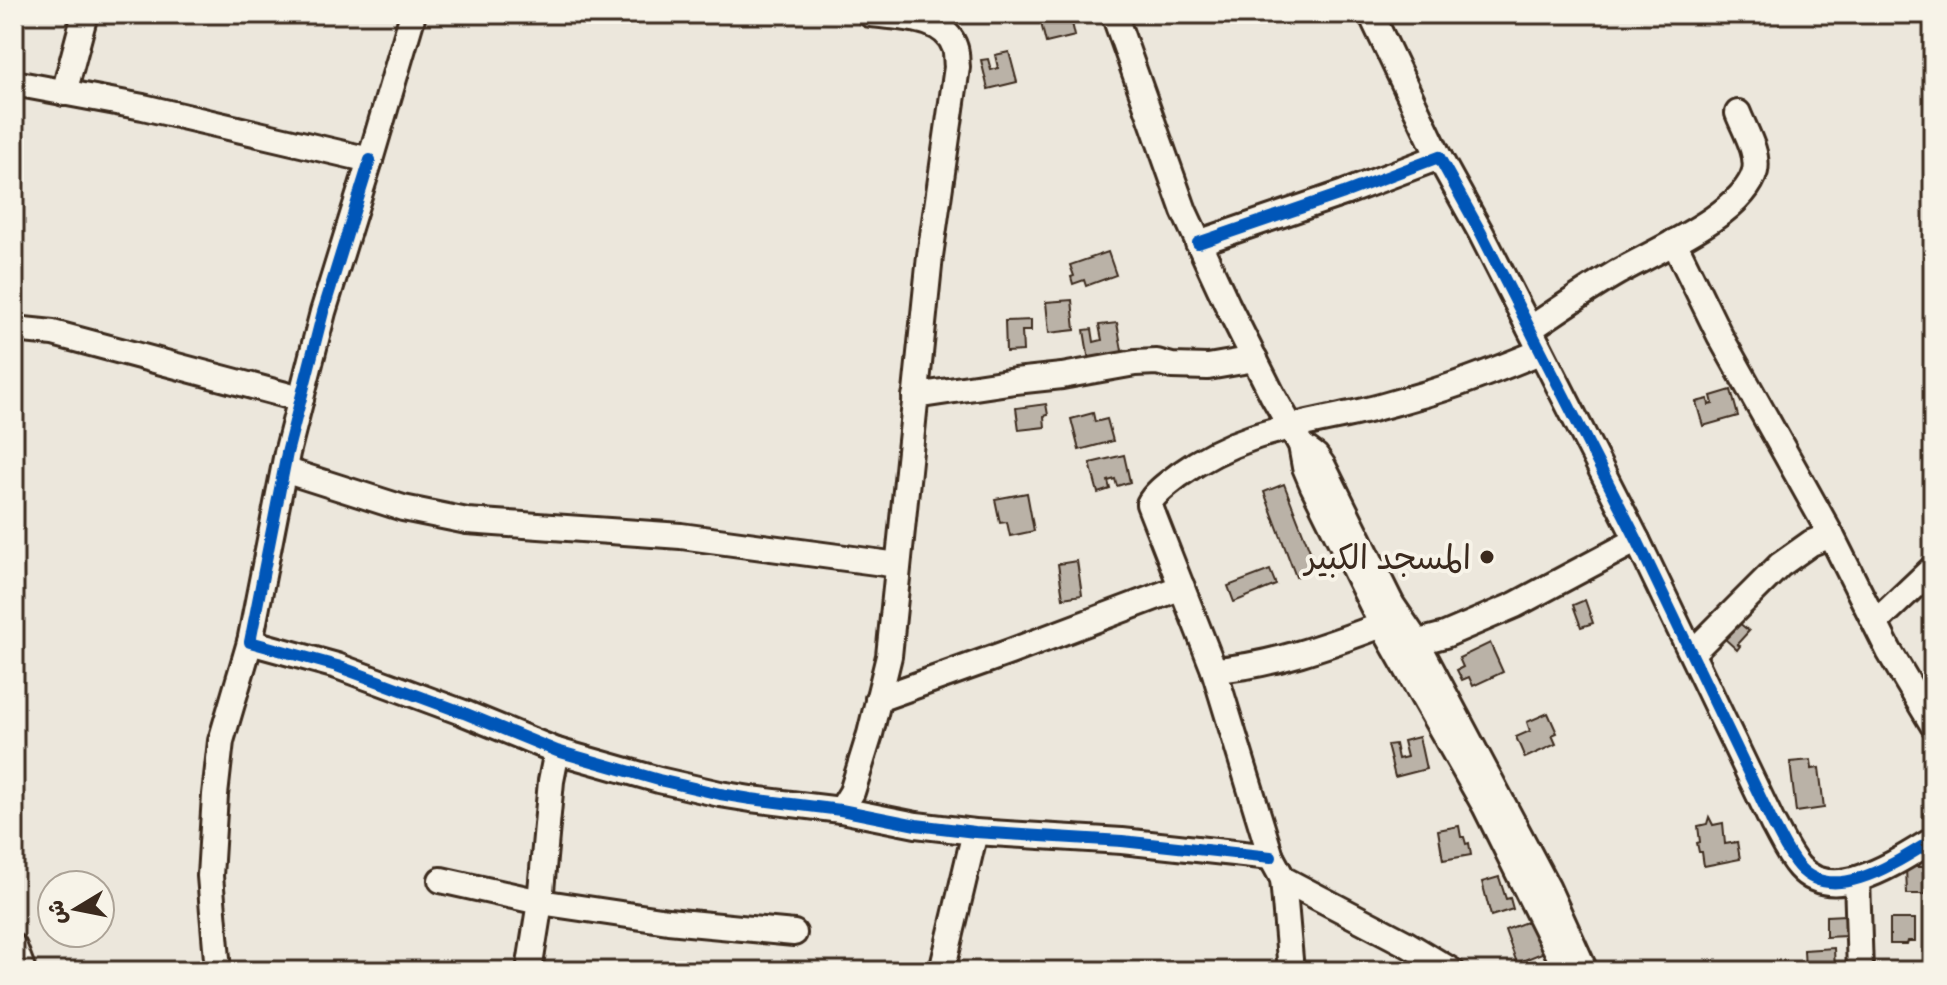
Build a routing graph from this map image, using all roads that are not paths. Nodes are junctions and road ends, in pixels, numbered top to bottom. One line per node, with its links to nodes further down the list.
1 (85, 14): 7 (street)
2 (413, 14): 10 (street)
3 (870, 14): 16 (street)
4 (1114, 14): 12 (street)
5 (1371, 14): 9 (street)
6 (14, 83): 7 (street)
7 (64, 93): 10 (street)
8 (1738, 113): 11 (street)
9 (1439, 157): 12 (street); 14 (street)
10 (370, 160): 17 (street)
11 (1674, 242): 14 (street); 20 (street)
12 (1198, 243): 15 (street)
13 (14, 329): 17 (street)
14 (1535, 340): 18 (street); 21 (street)
15 (1255, 359): 16 (street); 18 (street)
16 (915, 396): 22 (street)
17 (301, 399): 19 (street)
18 (1296, 436): 24 (street); 26 (street); 28 (street)
19 (284, 470): 22 (street); 27 (street)
20 (1831, 535): 25 (street); 29 (street)
21 (1637, 540): 28 (street); 29 (street)
22 (898, 565): 31 (street)
23 (1933, 568): 25 (street)
24 (1182, 587): 30 (street); 31 (street)
25 (1876, 622): 32 (street)
26 (1382, 625): 28 (street); 30 (street)
27 (250, 642): 33 (street); 44 (street)
28 (1406, 645): 49 (street); 50 (street)
29 (1692, 653): 38 (street)
30 (1214, 670): 37 (street)
31 (878, 699): 34 (street)
32 (1933, 725)
33 (557, 751): 34 (street); 40 (street)
34 (841, 810): 35 (street)
35 (975, 832): 37 (street); 46 (street)
36 (1933, 840): 38 (street)
37 (1277, 868): 47 (street); 48 (street)
38 (1857, 879): 51 (street)
39 (441, 880): 40 (street)
40 (540, 902): 41 (street); 45 (street)
41 (794, 933)
42 (14, 947): 43 (street)
43 (23, 971)
44 (218, 971)
45 (529, 971)
46 (942, 971)
47 (1291, 971)
48 (1452, 971)
49 (1567, 971)
50 (1585, 971)
51 (1860, 971)

